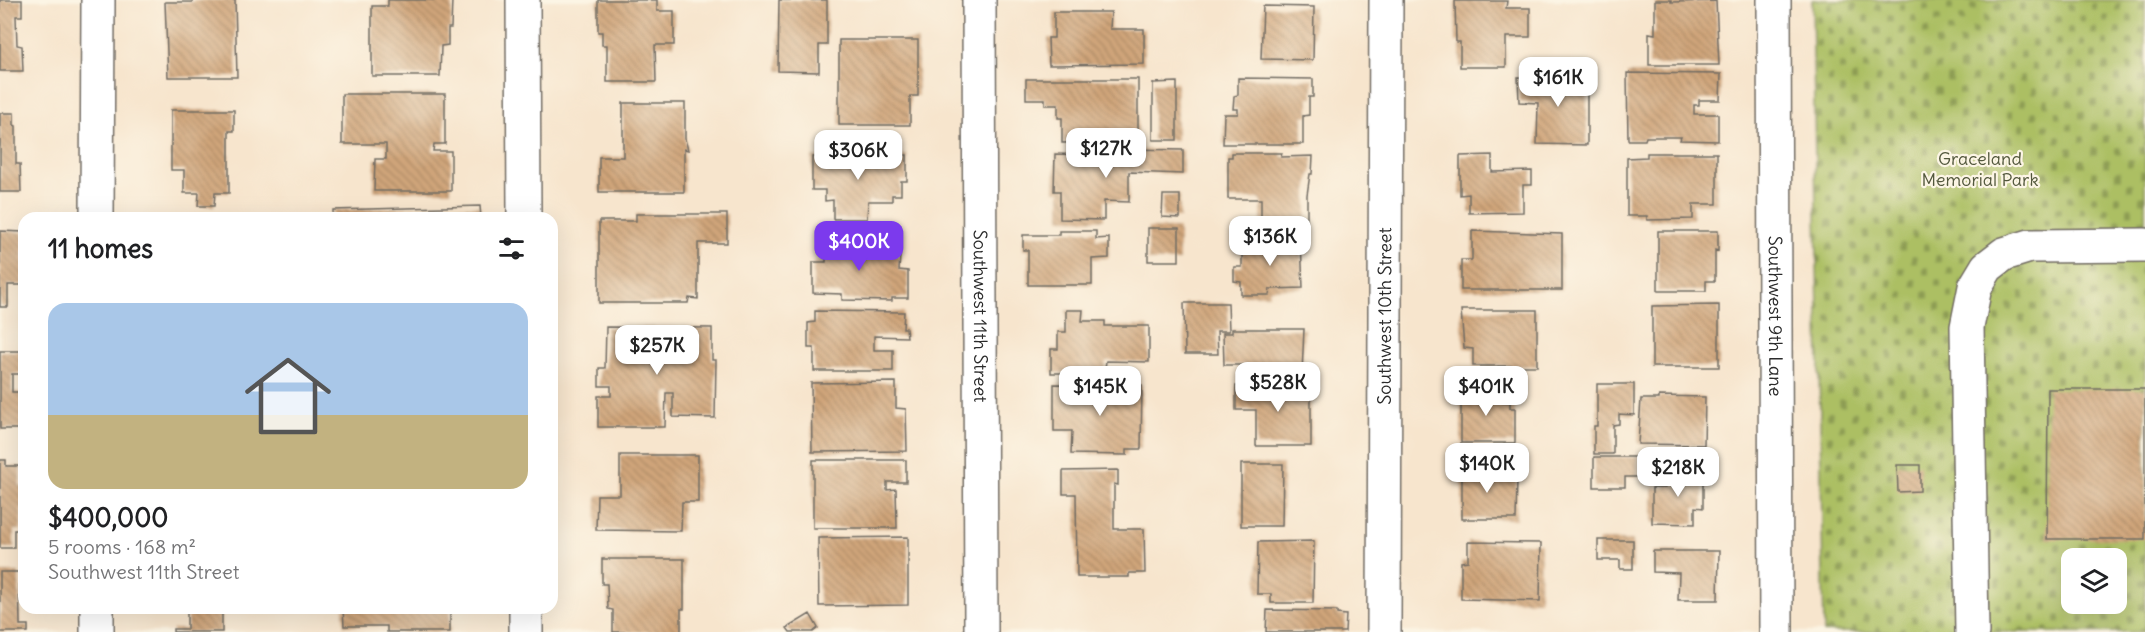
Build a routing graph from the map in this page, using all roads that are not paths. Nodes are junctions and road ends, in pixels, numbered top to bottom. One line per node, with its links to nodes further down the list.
1 (98, 0): 6 (street)
2 (524, 0): 7 (street)
3 (979, 0): 13 (street, Southwest 11th Street)
4 (1386, 0): 14 (street, Southwest 10th Street)
5 (1774, 0): 15 (street, Southwest 9th Lane)
6 (98, 212)
7 (524, 212)
8 (2145, 245): 16 (street)
9 (98, 614): 11 (street)
10 (526, 614): 12 (street)
11 (98, 632)
12 (526, 632)
13 (981, 632)
14 (1384, 632)
15 (1776, 632)
16 (1972, 632)

